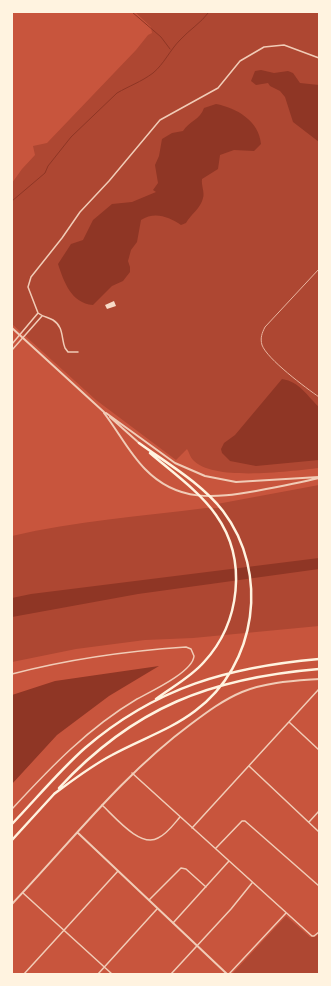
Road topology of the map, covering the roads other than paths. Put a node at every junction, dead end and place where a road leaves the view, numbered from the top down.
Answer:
1 (319, 58) edge
2 (38, 313) junction
3 (42, 316) junction
4 (12, 328) edge
5 (19, 335) junction
6 (23, 338) junction
7 (12, 344) edge
8 (12, 350) edge
9 (78, 352) dead end
10 (104, 412) junction
11 (139, 443) junction
12 (319, 478) edge
13 (319, 659) edge
14 (319, 669) edge
15 (12, 674) edge
16 (319, 679) edge
17 (319, 689) edge
18 (149, 704) junction
19 (289, 722) junction
20 (319, 750) edge
21 (249, 766) junction
22 (132, 773) junction
23 (54, 794) junction
24 (102, 805) junction
25 (12, 809) edge
26 (319, 811) edge
27 (180, 817) junction
28 (309, 822) junction
29 (12, 824) edge
30 (192, 828) junction
31 (319, 832) edge
32 (78, 833) junction
33 (12, 840) edge
34 (216, 848) junction
35 (229, 861) junction
36 (118, 871) junction
37 (253, 882) junction
38 (319, 886) edge
39 (206, 887) junction
40 (23, 893) junction
41 (149, 900) junction
42 (12, 904) edge
43 (158, 908) junction
44 (286, 913) junction
45 (173, 923) junction
46 (64, 930) junction
47 (319, 932) edge
48 (197, 946) junction
49 (104, 967) junction
50 (24, 974) edge
51 (98, 974) edge
52 (112, 974) edge
53 (171, 974) edge
54 (228, 974) edge

1 - 2 street
2 - 3 street
2 - 5 street
3 - 6 street
3 - 9 street
4 - 5 street
5 - 6 street
5 - 7 street
6 - 8 street
6 - 10 street
10 - 11 street
10 - 12 street
10 - 12 street
11 - 18 highway
11 - 23 highway
13 - 18 highway
14 - 23 highway
15 - 25 street
16 - 22 street
17 - 19 street
18 - 29 highway
19 - 20 street
19 - 21 street
21 - 28 street
21 - 30 street
22 - 24 street
22 - 27 street
23 - 33 highway
24 - 27 street
24 - 32 street
26 - 28 street
27 - 30 street
28 - 31 street
30 - 34 street
32 - 36 street
32 - 40 street
34 - 35 street
34 - 38 street
35 - 37 street
35 - 39 street
36 - 41 street
36 - 46 street
37 - 44 street
37 - 48 street
39 - 41 street
39 - 45 street
40 - 42 street
40 - 46 street
41 - 43 street
43 - 45 street
43 - 49 street
44 - 47 street
44 - 54 street
45 - 48 street
46 - 49 street
46 - 50 street
48 - 53 street
48 - 54 street
49 - 51 street
49 - 52 street

